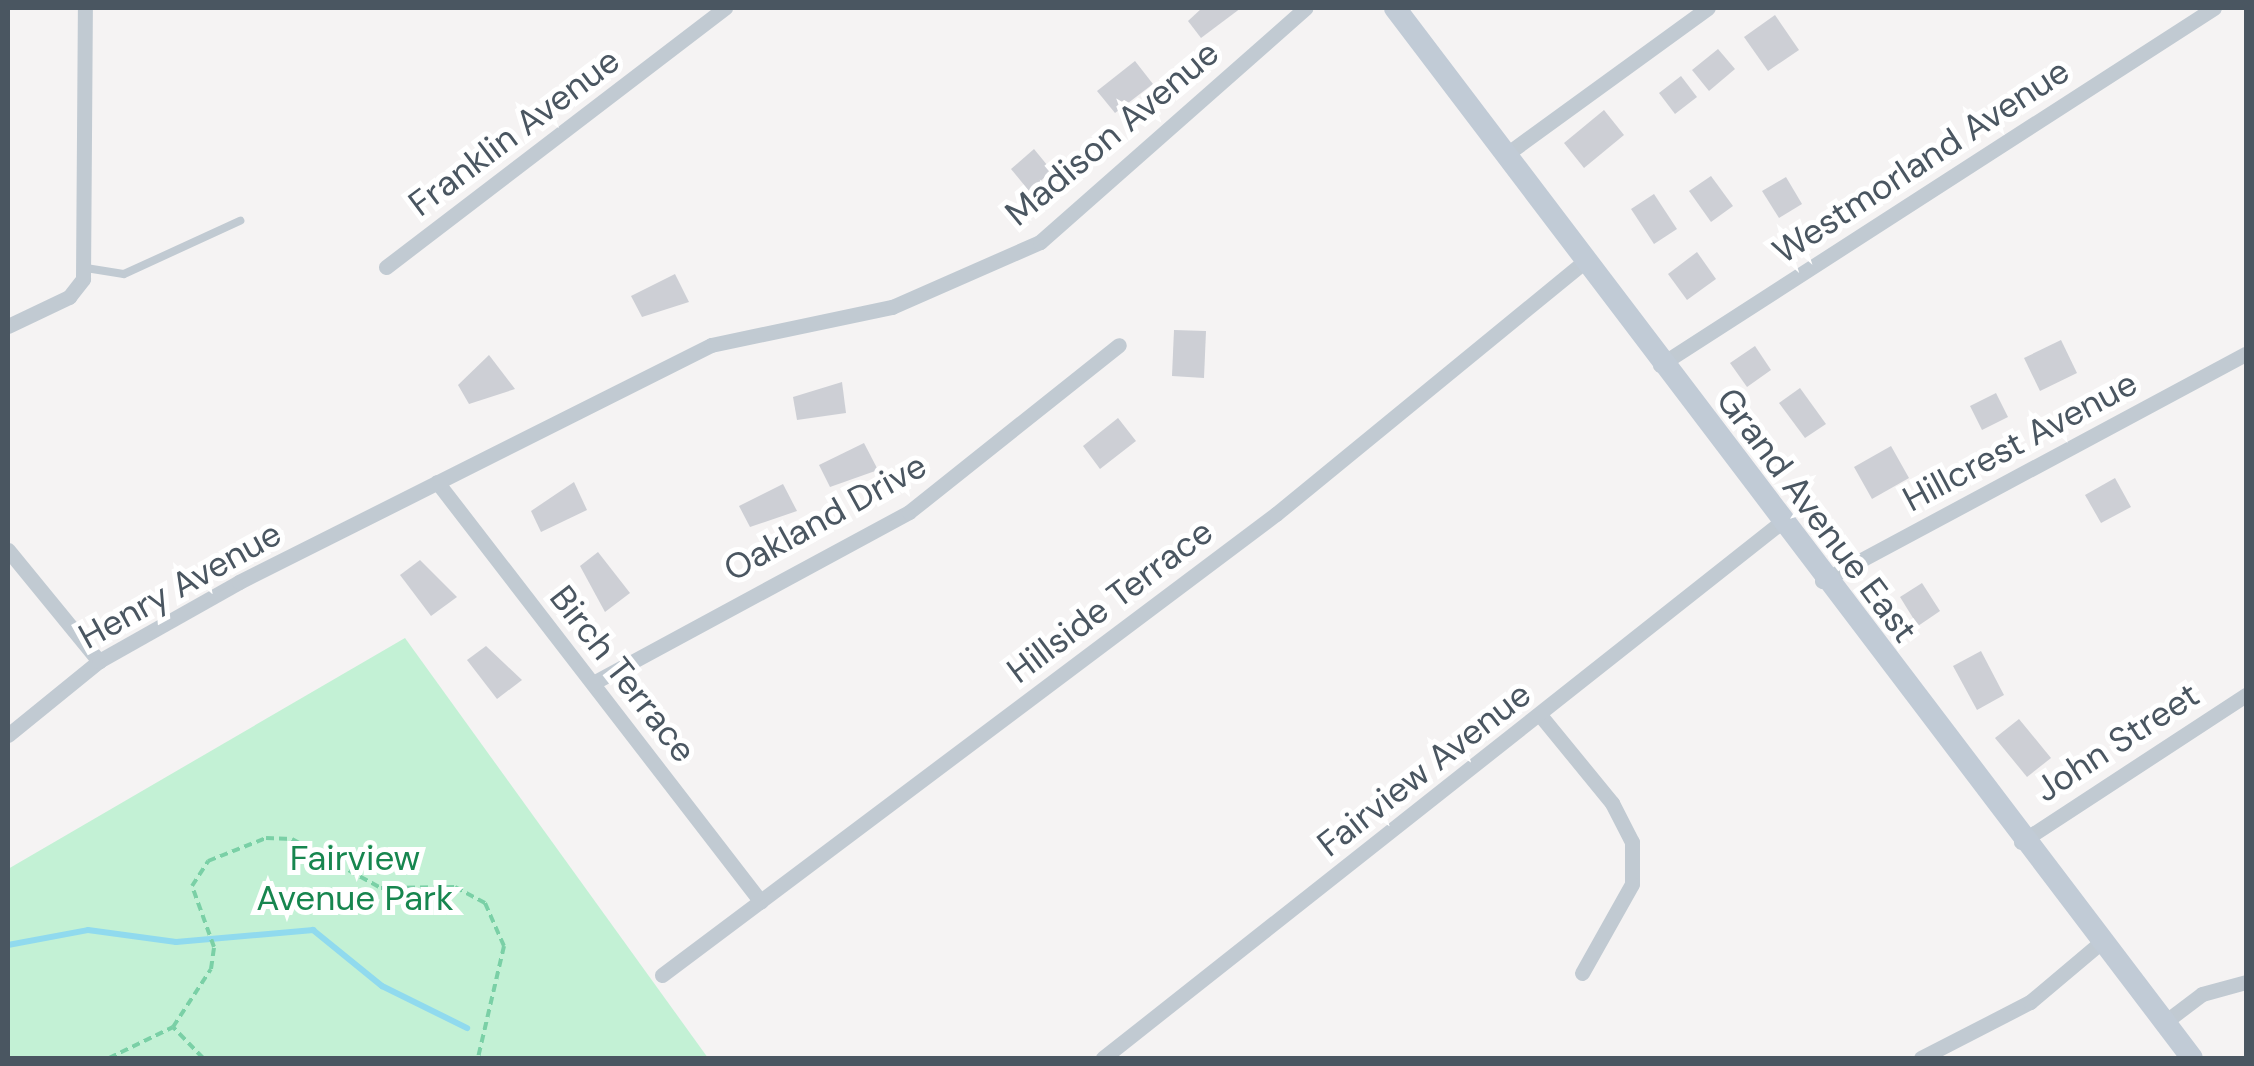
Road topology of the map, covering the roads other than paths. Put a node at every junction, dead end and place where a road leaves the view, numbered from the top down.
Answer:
1 (85, 8) edge
2 (725, 8) edge
3 (1305, 8) edge
4 (1394, 8) edge
5 (1708, 8) edge
6 (2214, 8) edge
7 (1504, 156) junction
8 (240, 221) dead end
9 (1584, 262) junction
10 (386, 267) dead end
11 (86, 268) junction
12 (8, 326) edge
13 (1120, 345) dead end
14 (2246, 354) edge
15 (1660, 365) junction
16 (437, 482) junction
17 (394, 506) joint
18 (1780, 524) junction
19 (8, 550) edge
20 (1822, 581) junction
21 (99, 661) junction
22 (593, 683) junction
23 (2246, 694) edge
24 (1540, 715) junction
25 (8, 735) edge
26 (2021, 842) junction
27 (761, 902) junction
28 (2100, 943) junction
29 (1582, 973) dead end
30 (662, 976) dead end
31 (2246, 982) edge
32 (2165, 1022) junction
33 (1103, 1058) edge
34 (1921, 1058) edge
35 (2192, 1058) edge

1 - 11 street
2 - 10 street, Franklin Avenue
3 - 16 street, Madison Avenue
4 - 7 main road, Grand Avenue East
5 - 7 street
6 - 15 street, Westmorland Avenue
7 - 9 main road, Grand Avenue East
8 - 11 lane
9 - 15 main road, Grand Avenue East
9 - 27 street, Hillside Terrace
11 - 12 street
13 - 22 street, Oakland Drive
14 - 20 street, Hillcrest Avenue
15 - 18 main road, Grand Avenue East
16 - 17 street, Madison Avenue
16 - 22 street, Birch Terrace
17 - 21 street, Henry Avenue
18 - 20 main road, Grand Avenue East
18 - 24 street, Fairview Avenue
19 - 21 street
20 - 26 main road, Grand Avenue East
21 - 25 street, Henry Avenue
22 - 27 street, Birch Terrace
23 - 26 street, John Street
24 - 29 street
24 - 33 street, Fairview Avenue
26 - 28 main road, Grand Avenue East
27 - 30 street, Hillside Terrace
28 - 32 main road, Grand Avenue East
28 - 34 street
31 - 32 street
32 - 35 main road, Grand Avenue East

